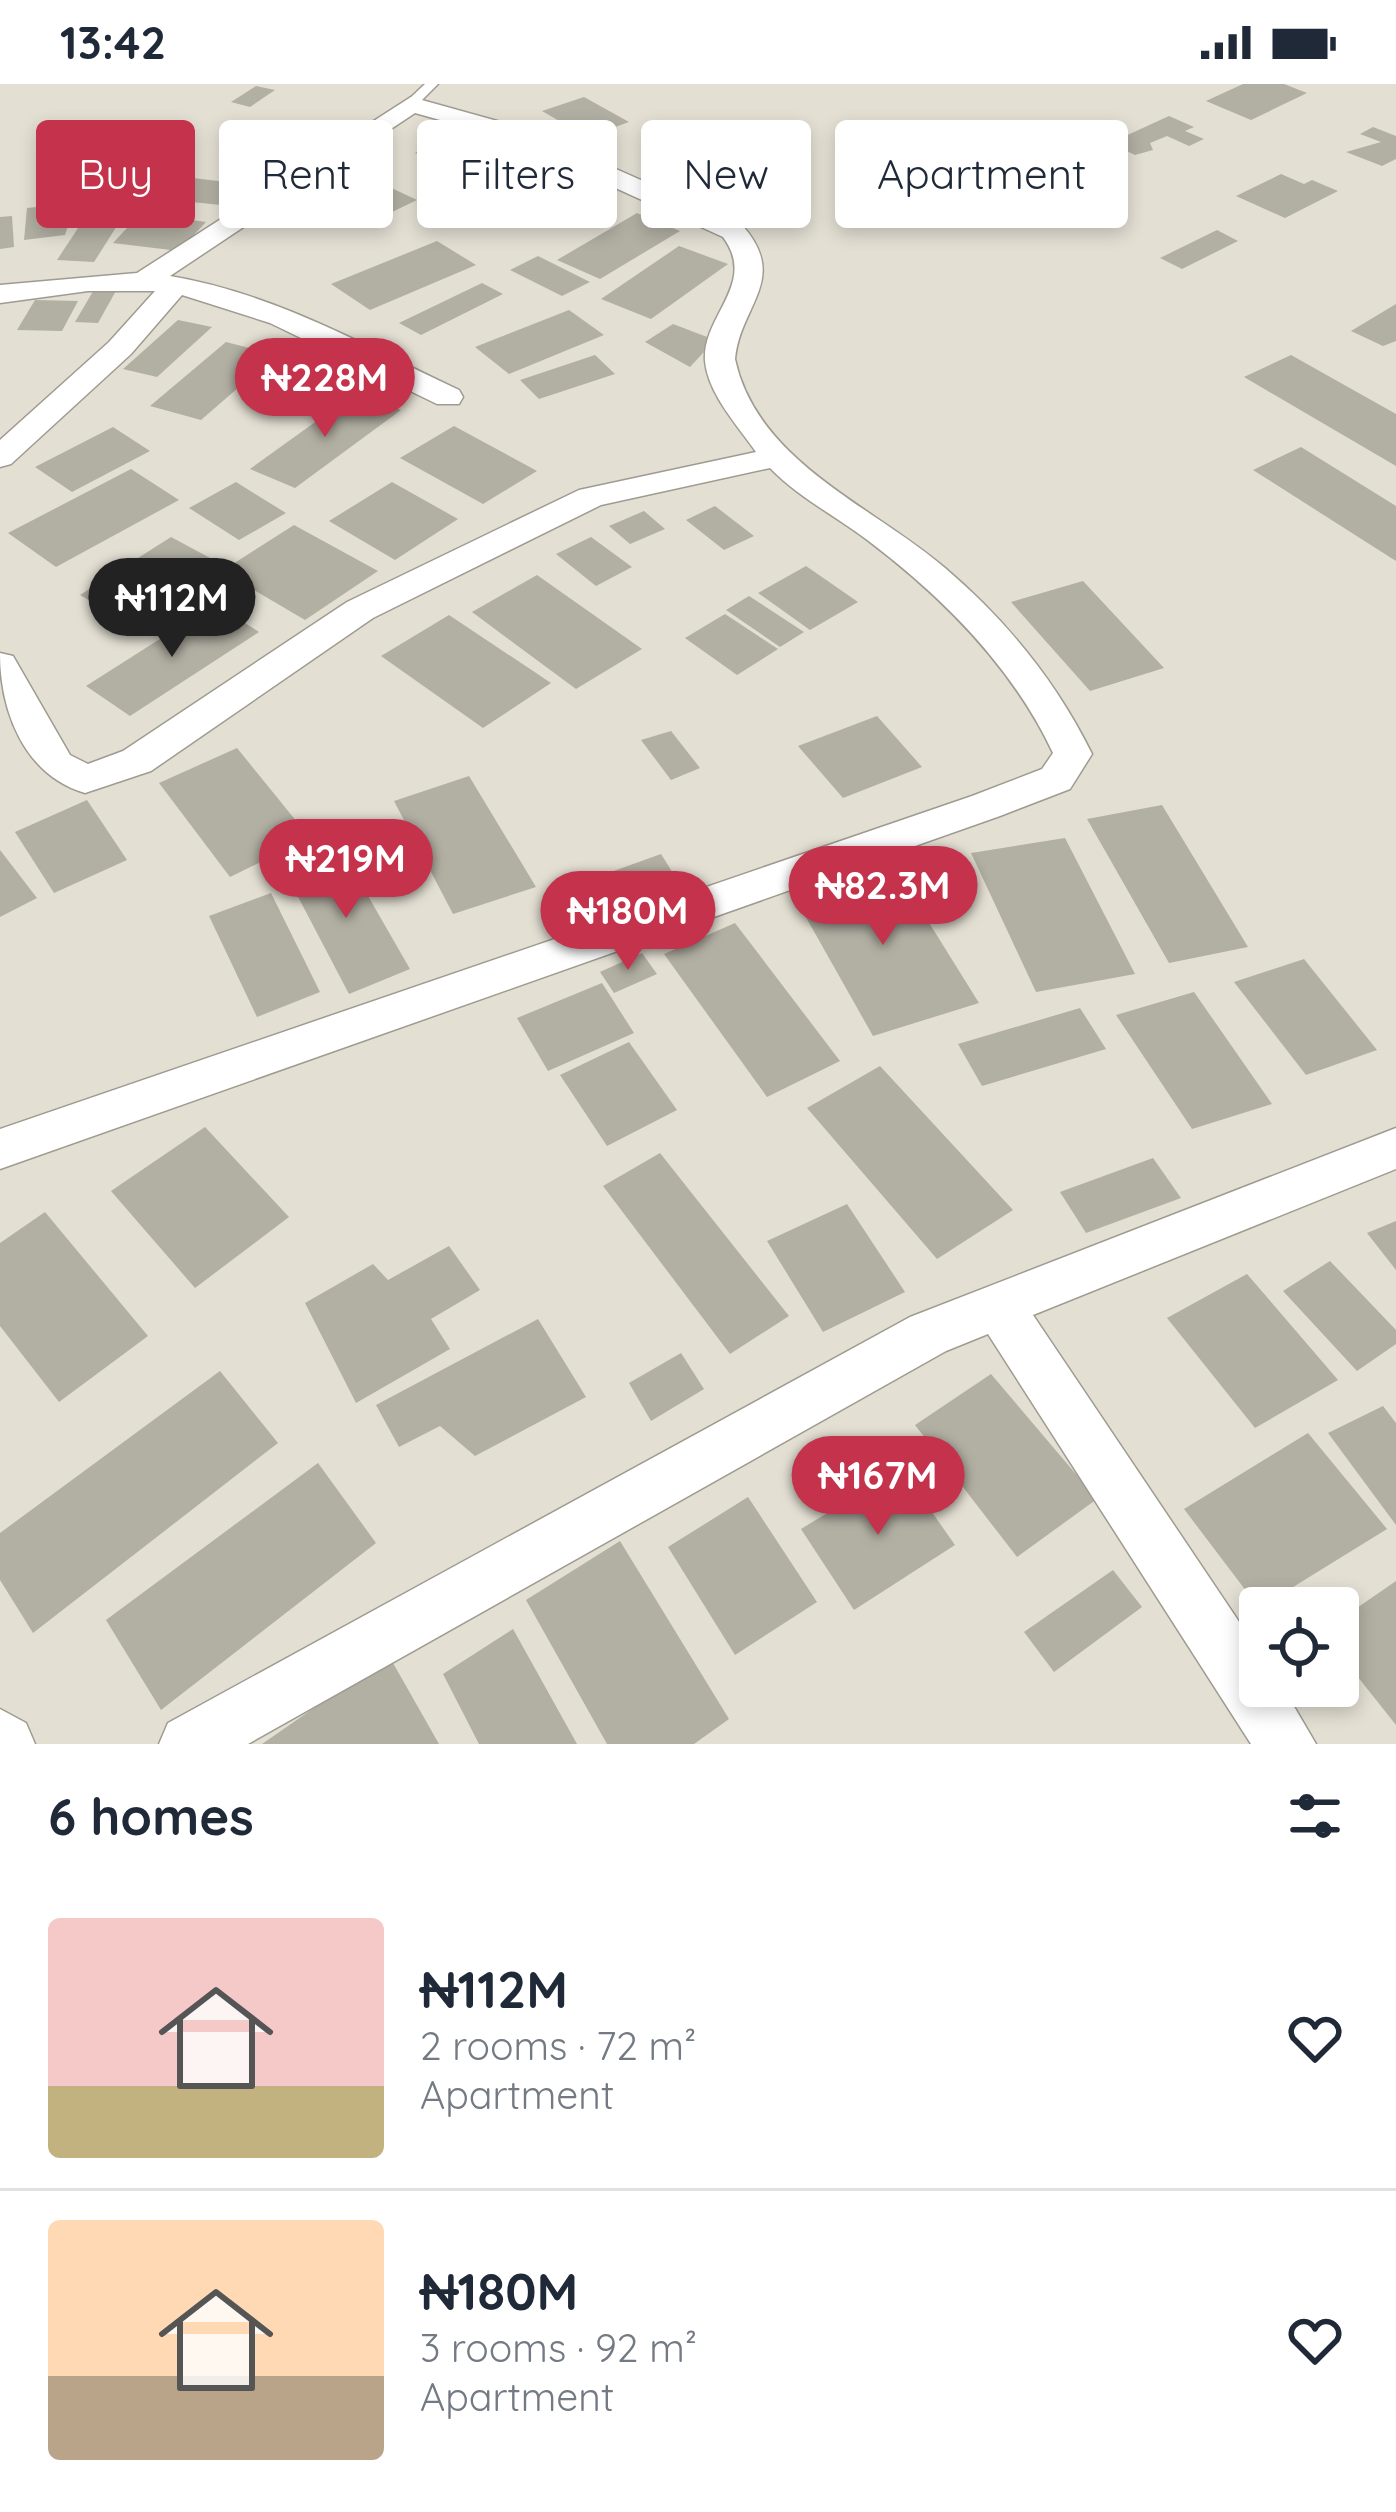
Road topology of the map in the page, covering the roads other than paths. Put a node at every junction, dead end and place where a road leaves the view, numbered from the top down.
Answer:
1 (422, 94) edge
2 (140, 283) junction
3 (176, 285) junction
4 (0, 294) edge
5 (448, 397) dead end
6 (0, 457) edge
7 (776, 458) junction
8 (0, 665) edge
9 (1396, 1148) edge
10 (0, 1149) edge
11 (999, 1306) junction
12 (190, 1744) edge
13 (1286, 1744) edge

1 - 2 street
1 - 7 street
2 - 3 street
2 - 4 street
3 - 5 street
3 - 6 street
7 - 8 street
7 - 10 street
9 - 11 street
11 - 12 street
11 - 13 street

